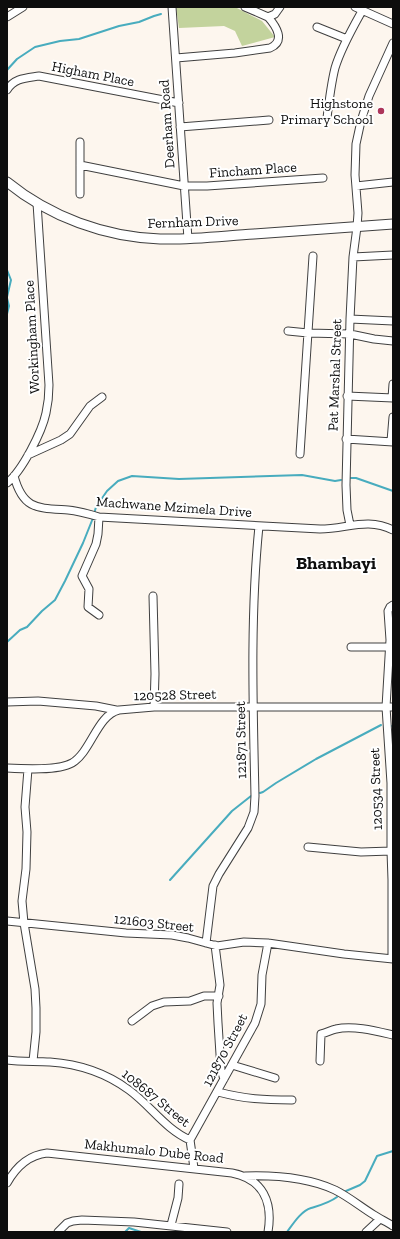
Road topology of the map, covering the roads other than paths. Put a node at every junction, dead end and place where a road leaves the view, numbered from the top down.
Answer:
1 (23, 7) edge
2 (172, 7) edge
3 (245, 7) edge
4 (280, 7) edge
5 (354, 7) edge
6 (362, 10) junction
7 (7, 17) edge
8 (268, 17) junction
9 (393, 24) edge
10 (317, 27) dead end
11 (347, 39) junction
12 (393, 43) edge
13 (176, 58) junction
14 (7, 90) edge
15 (179, 103) junction
16 (327, 118) dead end
17 (269, 120) dead end
18 (180, 127) junction
19 (80, 142) dead end
20 (80, 165) junction
21 (323, 178) dead end
22 (7, 182) edge
23 (393, 182) edge
24 (184, 186) junction
25 (356, 186) junction
26 (80, 194) dead end
27 (37, 203) junction
28 (393, 224) edge
29 (358, 227) junction
30 (188, 239) junction
31 (393, 255) edge
32 (313, 256) dead end
33 (354, 257) junction
34 (350, 319) junction
35 (393, 321) edge
36 (288, 331) dead end
37 (308, 333) junction
38 (350, 334) junction
39 (393, 341) edge
40 (393, 384) edge
41 (347, 396) junction
42 (102, 397) dead end
43 (392, 398) edge
44 (392, 417) edge
45 (346, 439) junction
46 (392, 442) edge
47 (300, 454) dead end
48 (28, 456) junction
49 (14, 476) junction
50 (7, 483) edge
51 (95, 516) junction
52 (350, 525) junction
53 (259, 526) junction
54 (393, 530) edge
55 (153, 596) dead end
56 (393, 605) edge
57 (99, 615) dead end
58 (351, 647) dead end
59 (390, 647) junction
60 (390, 685) edge
61 (7, 702) edge
62 (154, 707) junction
63 (253, 707) junction
64 (390, 707) edge
65 (116, 710) junction
66 (7, 768) edge
67 (28, 769) junction
68 (392, 783) edge
69 (308, 847) dead end
70 (392, 848) edge
71 (393, 904) edge
72 (7, 921) edge
73 (24, 922) junction
74 (206, 943) junction
75 (268, 943) junction
76 (215, 945) junction
77 (392, 959) edge
78 (219, 996) junction
79 (132, 1021) dead end
80 (393, 1035) edge
81 (7, 1060) edge
82 (32, 1061) junction
83 (320, 1061) dead end
84 (232, 1065) junction
85 (274, 1078) dead end
86 (224, 1079) junction
87 (218, 1092) junction
88 (292, 1100) dead end
89 (190, 1140) junction
90 (194, 1168) junction
91 (10, 1172) edge
92 (244, 1176) junction
93 (7, 1183) edge
94 (179, 1184) dead end
95 (380, 1219) junction
96 (171, 1225) junction
97 (393, 1226) edge
98 (58, 1232) edge
99 (227, 1232) edge
100 (268, 1232) edge
101 (366, 1232) edge

1 - 7 street
2 - 13 street, Deerham Road
3 - 8 street
4 - 8 street
5 - 6 street
6 - 9 street
6 - 11 street
8 - 13 street
10 - 11 street
11 - 16 street
12 - 25 street, Pat Marshal Street
13 - 15 street, Deerham Road
14 - 15 street, Higham Place
15 - 18 street, Deerham Road
17 - 18 street
18 - 24 street, Deerham Road
19 - 20 street
20 - 24 street, Fincham Place
20 - 26 street
21 - 24 street, Fincham Place
22 - 27 street, Fernham Drive
23 - 25 street
24 - 30 street, Deerham Road
25 - 29 street, Pat Marshal Street
27 - 30 street, Fernham Drive
27 - 48 street, Workingham Place
28 - 29 street, Fernham Drive
29 - 30 street, Fernham Drive
29 - 33 street, Pat Marshal Street
31 - 33 street
32 - 37 street
33 - 34 street, Pat Marshal Street
34 - 35 street
34 - 38 street, Pat Marshal Street
36 - 37 street
37 - 38 street
37 - 47 street
38 - 39 street
38 - 41 street, Pat Marshal Street
40 - 43 street
41 - 43 street
41 - 45 street, Pat Marshal Street
42 - 48 street
44 - 46 street
45 - 46 street
45 - 52 street, Pat Marshal Street
48 - 49 street, Workingham Place
49 - 50 street, Workingham Place
49 - 51 street, Machwane Mzimela Drive
51 - 53 street, Machwane Mzimela Drive
51 - 57 street
52 - 53 street, Machwane Mzimela Drive
52 - 54 street, Machwane Mzimela Drive
53 - 63 street, 121871 Street
55 - 62 street
56 - 59 street, 120534 Street
58 - 59 street
59 - 60 street, 120534 Street
60 - 64 street, 120534 Street
61 - 65 street
62 - 63 street, 120528 Street
62 - 65 street, 120528 Street
63 - 64 street, 120528 Street
63 - 74 street, 121871 Street
64 - 68 street, 120534 Street
65 - 67 street, 120528 Street
66 - 67 street, 120528 Street
67 - 73 street
68 - 70 street, 120534 Street
69 - 70 street
70 - 71 street, 120534 Street
71 - 77 street, 120534 Street
72 - 73 street, 121603 Street
73 - 74 street, 121603 Street
73 - 82 street
74 - 76 street, 121603 Street
75 - 76 street, 121603 Street
75 - 77 street, 121603 Street
75 - 84 street, 121870 Street
76 - 78 street
78 - 79 street
78 - 86 street
80 - 83 street
81 - 82 street, 108687 Street
82 - 89 street, 108687 Street
84 - 85 street
84 - 86 street, 121870 Street
86 - 87 street, 121870 Street
87 - 88 street
87 - 89 street, 121870 Street
89 - 90 street, 108687 Street
90 - 91 street, Makhumalo Dube Road
90 - 92 street, Makhumalo Dube Road
91 - 93 street, Makhumalo Dube Road
92 - 95 street
92 - 100 street, Makhumalo Dube Road
94 - 96 street
95 - 97 street
95 - 101 street
96 - 98 street
96 - 99 street

